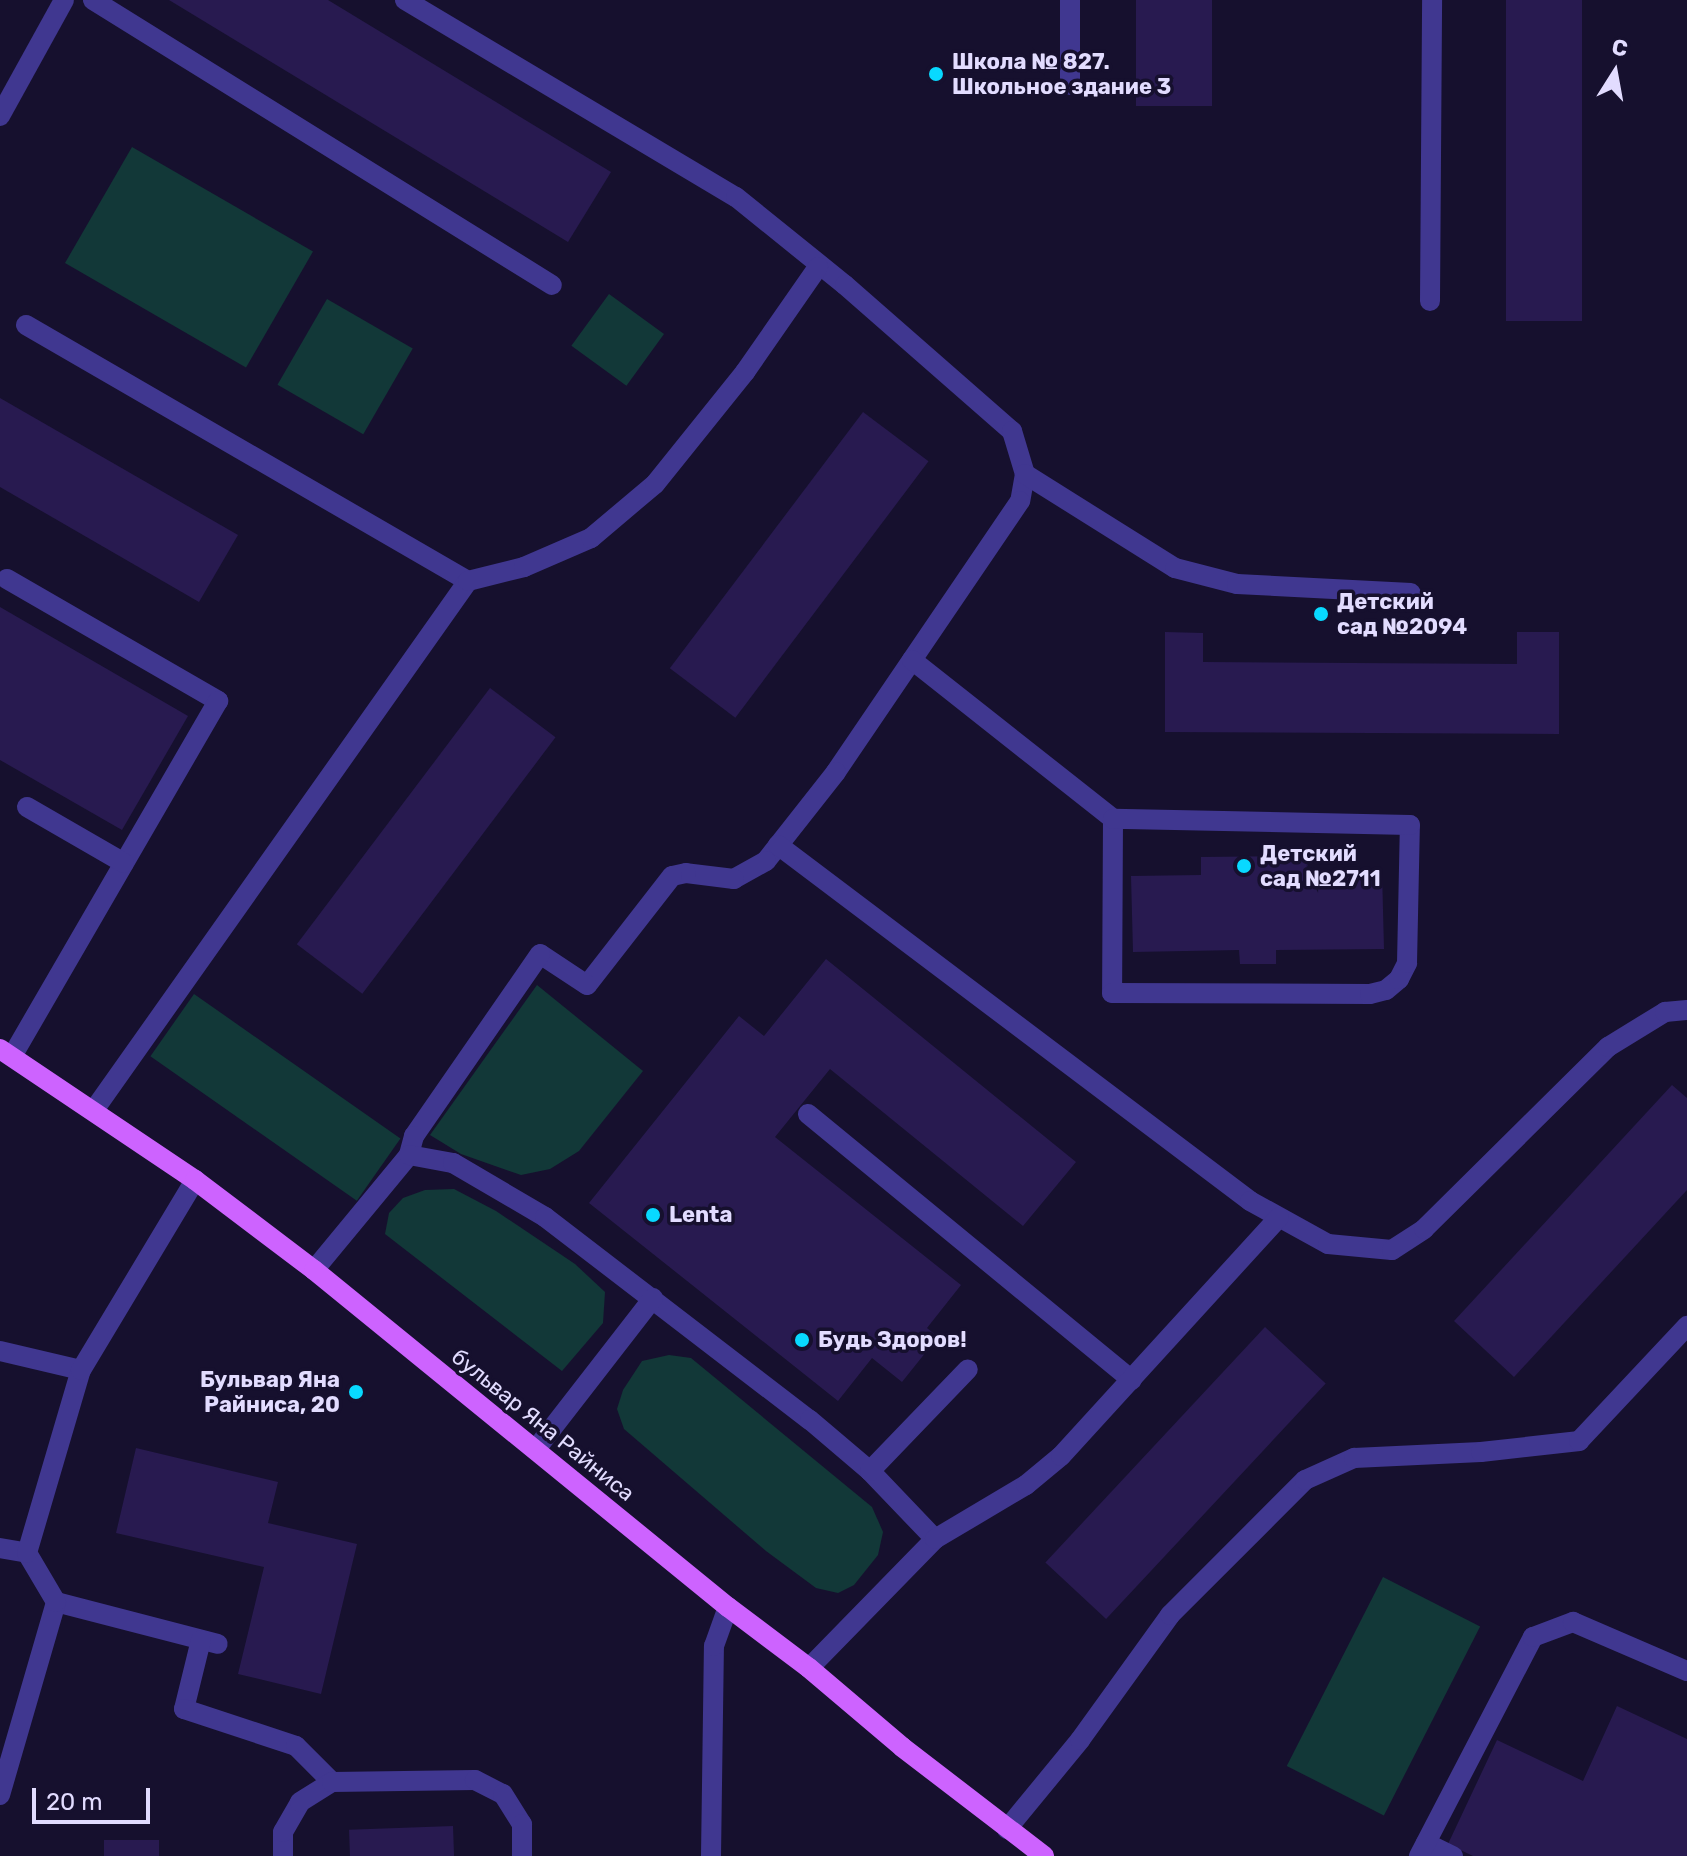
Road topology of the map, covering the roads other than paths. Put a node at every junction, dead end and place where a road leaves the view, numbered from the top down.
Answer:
1 (64, 0) edge
2 (93, 0) edge
3 (405, 0) edge
4 (1070, 0) edge
5 (1432, 0) edge
6 (1070, 85) dead end
7 (0, 116) edge
8 (818, 267) junction
9 (552, 285) dead end
10 (1430, 301) dead end
11 (26, 325) dead end
12 (1025, 474) junction
13 (7, 579) dead end
14 (468, 581) junction
15 (1411, 593) dead end
16 (912, 660) junction
17 (27, 807) dead end
18 (1113, 819) junction
19 (778, 845) junction
20 (124, 863) junction
21 (1687, 1010) edge
22 (6, 1052) edge
23 (94, 1110) junction
24 (808, 1114) dead end
25 (409, 1155) junction
26 (195, 1180) junction
27 (1279, 1217) junction
28 (314, 1270) junction
29 (653, 1298) junction
30 (1687, 1326) edge
31 (0, 1351) edge
32 (968, 1369) dead end
33 (81, 1370) junction
34 (1132, 1380) junction
35 (536, 1449) junction
36 (870, 1471) junction
37 (935, 1539) junction
38 (0, 1548) edge
39 (27, 1553) junction
40 (56, 1602) junction
41 (728, 1607) junction
42 (809, 1668) junction
43 (1687, 1671) edge
44 (332, 1782) junction
45 (0, 1795) edge
46 (1007, 1829) junction
47 (1423, 1849) edge
48 (283, 1856) edge
49 (522, 1856) edge
50 (711, 1856) edge
51 (1044, 1856) edge
52 (1453, 1856) edge

1 - 7 street
2 - 9 street
3 - 8 street
4 - 6 street
5 - 10 street
8 - 12 street
8 - 14 street
11 - 14 street
12 - 15 street
12 - 16 street
13 - 20 street
14 - 23 street
16 - 18 street
16 - 19 street
17 - 20 street
18 - 18 street
19 - 25 street
19 - 27 street
20 - 22 street
21 - 27 street
22 - 23 main road, бульвар Яна Райниса
23 - 26 main road, бульвар Яна Райниса
24 - 34 street
25 - 28 street
25 - 29 street
26 - 28 main road, бульвар Яна Райниса
26 - 33 street
27 - 34 street
28 - 35 main road, бульвар Яна Райниса
29 - 35 street
29 - 36 street
30 - 46 street
31 - 33 street
32 - 36 street
33 - 39 street
34 - 37 street
35 - 41 main road, бульвар Яна Райниса
36 - 37 street
37 - 42 street
38 - 39 street
39 - 40 street
40 - 44 street
40 - 45 street
41 - 42 main road, бульвар Яна Райниса
41 - 50 street
42 - 46 main road, бульвар Яна Райниса
43 - 47 street
44 - 48 street
44 - 49 street
46 - 51 main road, бульвар Яна Райниса
47 - 52 street

